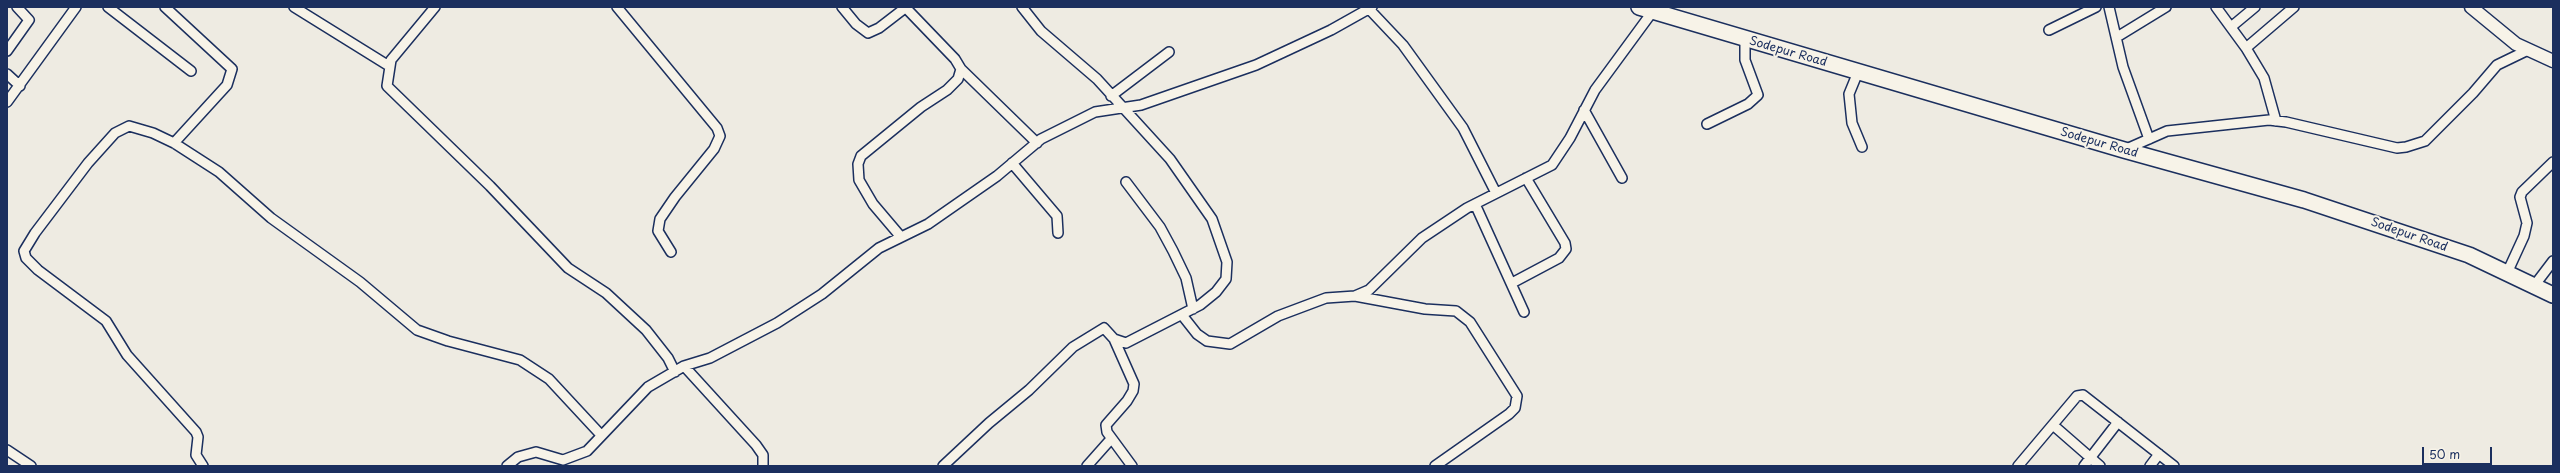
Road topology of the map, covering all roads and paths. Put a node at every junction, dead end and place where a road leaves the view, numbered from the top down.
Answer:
1 (17, 7) edge
2 (76, 7) edge
3 (108, 7) edge
4 (165, 7) edge
5 (294, 7) edge
6 (435, 7) edge
7 (617, 7) edge
8 (842, 7) edge
9 (1022, 7) edge
10 (1639, 7) edge
11 (2096, 7) edge
12 (2109, 7) edge
13 (2166, 7) edge
14 (2255, 7) edge
15 (2294, 7) edge
16 (2471, 7) edge
17 (905, 8) edge
18 (1370, 8) edge
19 (2218, 8) edge
20 (1653, 11) junction
21 (2231, 27) junction
22 (2049, 30) dead end
23 (2117, 37) junction
24 (1745, 39) junction
25 (2246, 48) junction
26 (2528, 50) junction
27 (7, 51) edge
28 (1168, 52) dead end
29 (2553, 61) edge
30 (389, 66) junction
31 (961, 69) junction
32 (191, 71) dead end
33 (1858, 72) junction
34 (7, 74) edge
35 (20, 86) junction
36 (1111, 96) junction
37 (7, 102) edge
38 (1121, 107) junction
39 (1584, 110) junction
40 (2276, 121) junction
41 (1707, 124) dead end
42 (2149, 139) junction
43 (174, 143) junction
44 (1037, 143) junction
45 (1862, 147) dead end
46 (2124, 150) junction
47 (2553, 162) edge
48 (1012, 163) junction
49 (1526, 178) junction
50 (1622, 178) dead end
51 (1126, 182) dead end
52 (1496, 193) junction
53 (1475, 204) junction
54 (1058, 233) dead end
55 (902, 237) junction
56 (671, 252) dead end
57 (2553, 261) edge
58 (2507, 273) junction
59 (1512, 283) junction
60 (2534, 286) junction
61 (2553, 295) edge
62 (1355, 296) junction
63 (1193, 309) junction
64 (1524, 312) dead end
65 (1182, 315) junction
66 (1114, 340) junction
67 (684, 366) junction
68 (675, 372) junction
69 (2118, 422) junction
70 (2053, 425) junction
71 (601, 436) junction
72 (1111, 439) junction
73 (7, 450) edge
74 (2159, 454) junction
75 (2090, 457) junction
76 (561, 463) edge
77 (31, 466) edge
78 (203, 466) edge
79 (507, 466) edge
80 (763, 466) edge
81 (943, 466) edge
82 (1087, 466) edge
83 (1132, 466) edge
84 (1435, 466) edge
85 (2018, 466) edge
86 (2084, 466) edge
87 (2100, 466) edge
88 (2150, 466) edge
89 (2174, 466) edge

1 - 27 street
2 - 35 street
3 - 32 street
4 - 43 street
5 - 30 street
6 - 30 street
7 - 56 street
8 - 17 street
9 - 36 street
10 - 20 main road, Sodepur Road
11 - 22 street
12 - 23 street
13 - 23 street
14 - 21 street
15 - 25 street
16 - 26 street
17 - 31 street
18 - 38 street
18 - 52 street
19 - 21 street
20 - 24 main road, Sodepur Road
20 - 39 street
21 - 25 street
23 - 42 street
24 - 33 main road, Sodepur Road
24 - 41 street
25 - 40 street
26 - 29 street
26 - 40 street
28 - 36 street
30 - 68 street
31 - 44 street
31 - 55 street
33 - 45 street
33 - 46 main road, Sodepur Road
34 - 35 street
35 - 37 street
36 - 38 street
38 - 44 street
38 - 63 street
39 - 49 street
39 - 50 street
40 - 42 street
42 - 46 street
43 - 71 street
43 - 78 street
44 - 48 street
46 - 58 main road, Sodepur Road
47 - 58 street
48 - 54 street
48 - 55 street
49 - 52 street
49 - 59 street
51 - 63 street
52 - 53 street
53 - 59 street
53 - 62 street
55 - 67 street
57 - 60 street
58 - 60 main road, Sodepur Road
59 - 64 street
60 - 61 main road, Sodepur Road
62 - 65 street
62 - 84 street
63 - 65 street
65 - 66 street
66 - 72 street
66 - 81 street
67 - 68 street
67 - 80 street
68 - 71 street
69 - 70 street
69 - 74 street
69 - 75 street
70 - 75 street
70 - 85 street
71 - 76 street
72 - 82 street
72 - 83 street
73 - 77 street
74 - 88 street
74 - 89 street
75 - 86 street
75 - 87 street
76 - 79 street

